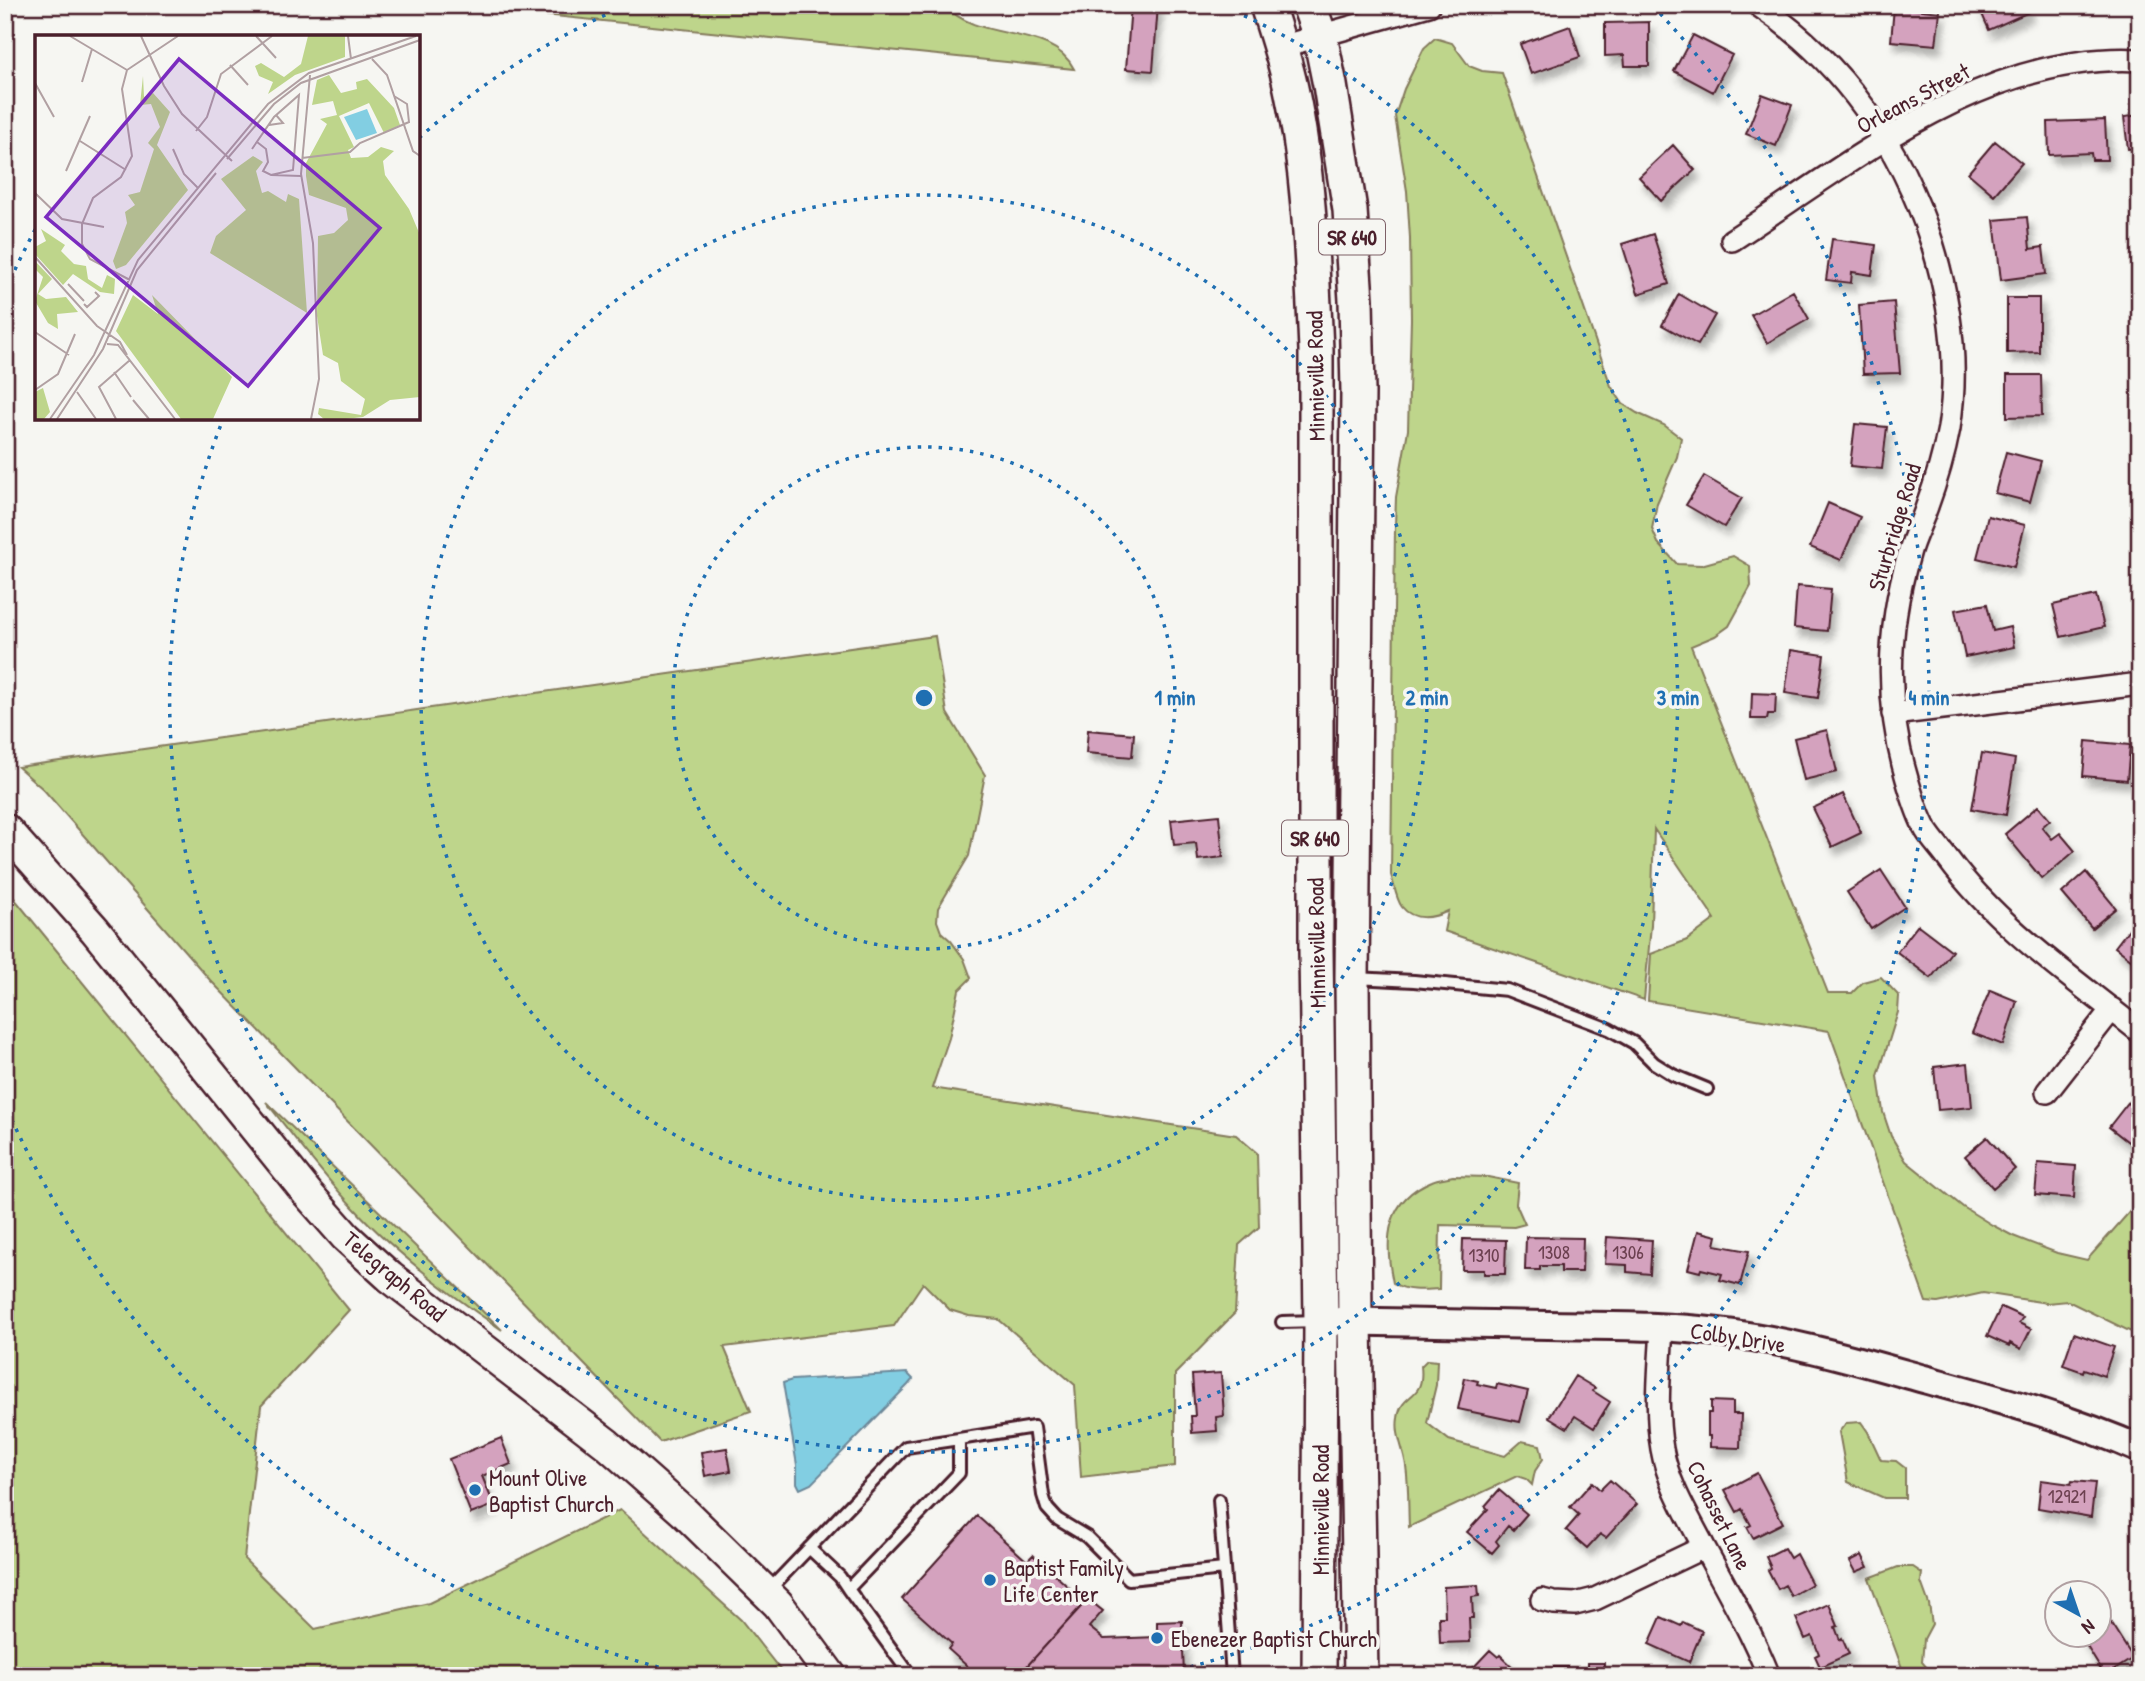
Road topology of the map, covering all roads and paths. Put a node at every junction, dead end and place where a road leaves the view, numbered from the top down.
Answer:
1 (1267, 5) edge
2 (1429, 5) edge
3 (1758, 5) edge
4 (1315, 21) edge
5 (1280, 47) junction
6 (2140, 60) edge
7 (1887, 139) junction
8 (1732, 240) dead end
9 (2140, 684) edge
10 (1893, 714) junction
11 (5, 830) edge
12 (1352, 978) junction
13 (2112, 1009) junction
14 (2140, 1032) edge
15 (1707, 1089) dead end
16 (2047, 1092) dead end
17 (1321, 1321) junction
18 (1282, 1322) dead end
19 (1355, 1322) junction
20 (1662, 1326) junction
21 (959, 1439) junction
22 (2140, 1449) edge
23 (1219, 1500) dead end
24 (1704, 1547) junction
25 (809, 1548) junction
26 (1224, 1569) junction
27 (848, 1588) junction
28 (766, 1593) junction
29 (1542, 1600) dead end
30 (831, 1676) edge
31 (911, 1676) edge
32 (1232, 1676) edge
33 (1319, 1676) edge
34 (1361, 1676) edge
35 (1769, 1676) edge

1 - 5 main road, Minnieville Road / SR 640
2 - 4 street
3 - 7 street, Sturbridge Road
4 - 5 street
4 - 12 main road, Minnieville Road / SR 640
5 - 17 main road, Minnieville Road / SR 640
6 - 7 street, Orleans Street
7 - 8 street, Orleans Street
7 - 10 street, Sturbridge Road
9 - 10 street
10 - 13 street, Sturbridge Road
11 - 28 main road, Telegraph Road
12 - 15 lane
12 - 19 main road, Minnieville Road / SR 640
13 - 14 street, Sturbridge Road
13 - 16 street
17 - 18 lane
17 - 19 street, Colby Drive
17 - 33 main road, Minnieville Road / SR 640
19 - 20 street, Colby Drive
19 - 34 main road, Minnieville Road / SR 640
20 - 22 street, Colby Drive
20 - 24 street, Cohasset Lane
21 - 25 lane
21 - 26 lane
21 - 27 lane
23 - 26 lane
24 - 29 street
24 - 35 street, Cohasset Lane
25 - 27 lane
25 - 28 lane
26 - 32 lane
27 - 31 lane
28 - 30 main road, Telegraph Road

